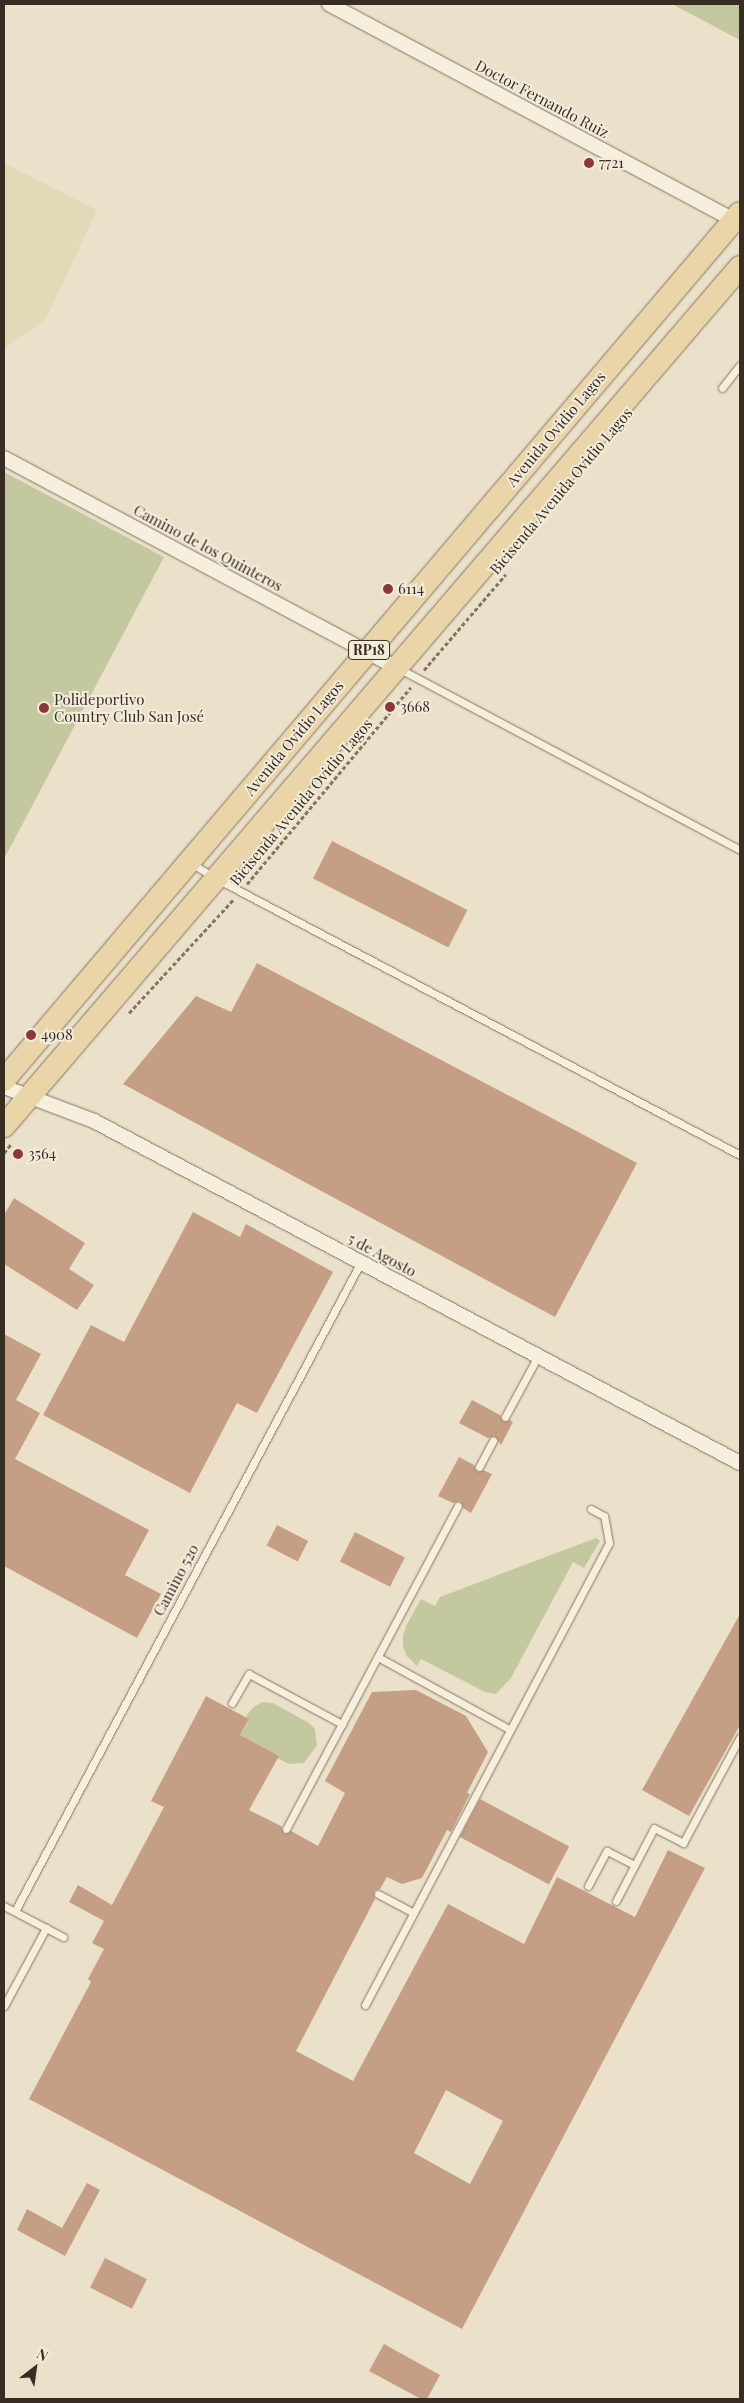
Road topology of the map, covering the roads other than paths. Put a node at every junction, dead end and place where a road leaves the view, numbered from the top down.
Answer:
1 (329, 4) edge
2 (738, 218) edge
3 (740, 267) edge
4 (740, 365) edge
5 (722, 388) dead end
6 (4, 458) edge
7 (368, 651) junction
8 (397, 668) junction
9 (740, 850) edge
10 (189, 861) junction
11 (216, 879) junction
12 (4, 1080) edge
13 (4, 1088) edge
14 (30, 1095) junction
15 (10, 1132) edge
16 (740, 1155) edge
17 (361, 1262) junction
18 (538, 1356) junction
19 (505, 1418) dead end
20 (492, 1441) dead end
21 (740, 1463) edge
22 (478, 1467) dead end
23 (458, 1506) dead end
24 (591, 1509) dead end
25 (378, 1657) junction
26 (232, 1703) dead end
27 (342, 1724) junction
28 (509, 1729) junction
29 (740, 1737) edge
30 (286, 1829) dead end
31 (635, 1865) junction
32 (588, 1886) dead end
33 (378, 1894) dead end
34 (616, 1901) dead end
35 (4, 1906) edge
36 (15, 1912) junction
37 (413, 1912) junction
38 (46, 1928) junction
39 (63, 1937) dead end
40 (365, 2005) dead end
41 (4, 2006) edge

1 - 2 street, Doctor Fernando Ruiz
2 - 7 main road, Avenida Ovidio Lagos / RP18
3 - 8 main road, RP18
4 - 5 lane
6 - 7 street, Camino de los Quinteros
7 - 8 street, Camino de los Quinteros
7 - 10 main road, Avenida Ovidio Lagos / RP18
8 - 9 lane
8 - 11 main road, RP18
10 - 11 lane
10 - 12 main road, Avenida Ovidio Lagos / RP18
11 - 14 main road, RP18
11 - 16 lane
13 - 14 street, 5 de Agosto
14 - 15 main road, RP18
14 - 17 street, 5 de Agosto
17 - 18 street, 5 de Agosto
17 - 36 lane, Camino 520
18 - 19 lane
18 - 21 street, 5 de Agosto
20 - 22 lane
23 - 25 lane
24 - 28 lane
25 - 27 lane
25 - 28 lane
26 - 27 lane
27 - 30 lane
28 - 37 lane
29 - 31 lane
31 - 32 lane
31 - 34 lane
33 - 37 lane
35 - 36 lane
36 - 38 lane
37 - 40 lane
38 - 39 lane
38 - 41 lane

